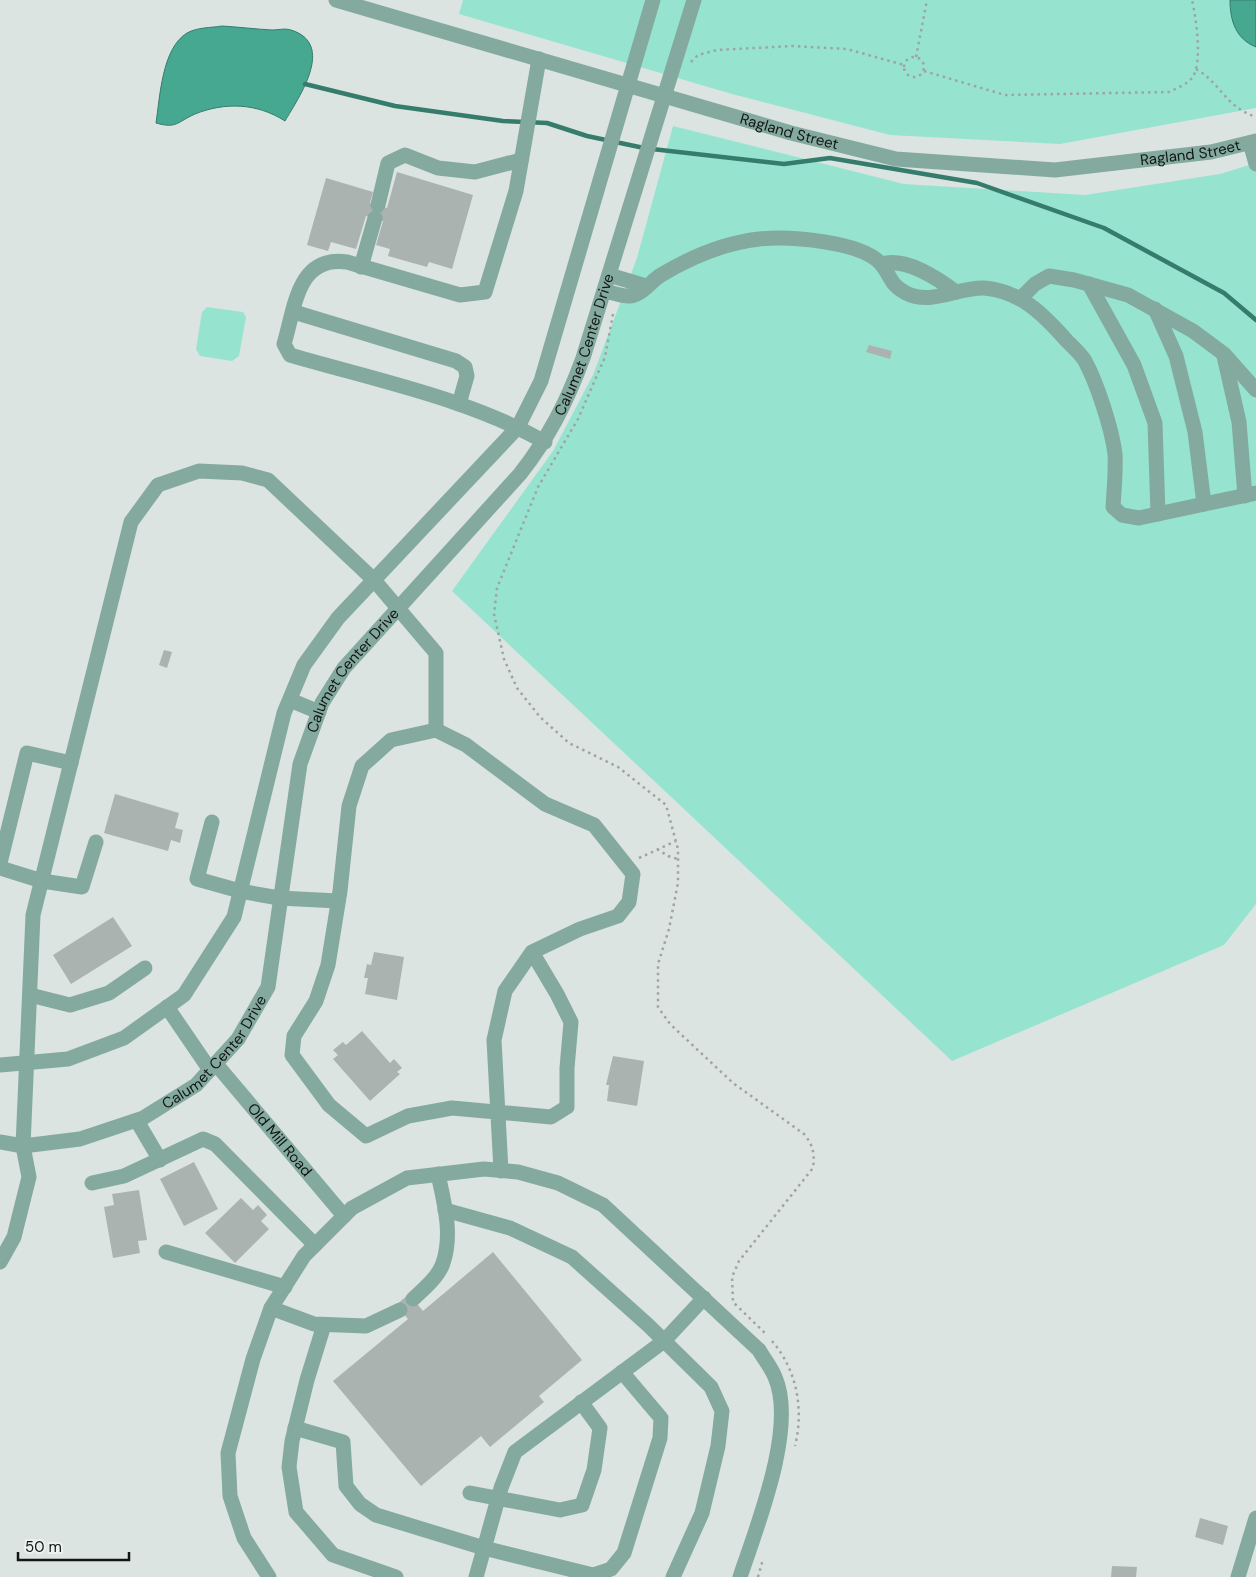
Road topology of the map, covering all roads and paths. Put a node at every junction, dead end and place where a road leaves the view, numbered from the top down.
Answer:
1 (336, 0) edge
2 (653, 0) edge
3 (694, 0) edge
4 (927, 0) edge
5 (1192, 0) edge
6 (916, 57) junction
7 (539, 59) junction
8 (688, 65) dead end
9 (904, 65) junction
10 (1196, 69) junction
11 (924, 71) junction
12 (626, 85) junction
13 (664, 96) junction
14 (1256, 117) edge
15 (1253, 142) edge
16 (522, 160) junction
17 (1256, 164) edge
18 (882, 264) junction
19 (360, 266) junction
20 (609, 275) junction
21 (1089, 284) junction
22 (646, 286) junction
23 (604, 290) junction
24 (956, 292) junction
25 (1022, 298) junction
26 (1156, 309) junction
27 (294, 312) junction
28 (613, 312) dead end
29 (1224, 354) junction
30 (1256, 390) edge
31 (459, 404) junction
32 (518, 427) junction
33 (545, 442) junction
34 (1250, 494) edge
35 (1204, 504) junction
36 (1158, 514) junction
37 (374, 580) junction
38 (398, 606) junction
39 (290, 700) junction
40 (319, 712) junction
41 (436, 730) junction
42 (71, 763) junction
43 (212, 822) dead end
44 (676, 841) junction
45 (96, 842) dead end
46 (658, 849) junction
47 (678, 859) junction
48 (0, 863) edge
49 (626, 865) junction
50 (0, 868) edge
51 (42, 881) junction
52 (240, 891) junction
53 (279, 898) junction
54 (338, 900) junction
55 (532, 952) junction
56 (145, 968) dead end
57 (30, 995) junction
58 (167, 1007) junction
59 (26, 1062) junction
60 (0, 1065) edge
61 (213, 1067) junction
62 (498, 1113) junction
63 (137, 1121) junction
64 (0, 1142) edge
65 (23, 1146) junction
66 (160, 1160) junction
67 (500, 1171) junction
68 (438, 1174) junction
69 (92, 1183) dead end
70 (445, 1210) junction
71 (344, 1216) junction
72 (315, 1245) junction
73 (166, 1252) dead end
74 (0, 1261) edge
75 (285, 1287) junction
76 (704, 1298) junction
77 (413, 1299) dead end
78 (271, 1308) junction
79 (400, 1310) dead end
80 (324, 1325) junction
81 (664, 1341) junction
82 (622, 1372) junction
83 (581, 1402) junction
84 (295, 1428) junction
85 (793, 1452) dead end
86 (470, 1494) dead end
87 (498, 1497) junction
88 (1256, 1518) edge
89 (484, 1548) junction
90 (766, 1550) dead end
91 (269, 1577) edge
92 (396, 1577) edge
93 (476, 1577) edge
94 (673, 1577) edge
95 (740, 1577) edge
96 (758, 1577) edge
97 (1238, 1577) edge

1 - 7 street, Ragland Street
2 - 12 street, Calumet Center Drive
3 - 13 street, Calumet Center Drive
4 - 6 path
5 - 10 path
6 - 9 path
6 - 11 path
7 - 12 street, Ragland Street
7 - 16 street
8 - 9 path
9 - 11 path
10 - 11 path
10 - 14 path
12 - 13 street, Ragland Street
12 - 32 street, Calumet Center Drive
13 - 15 street, Ragland Street
13 - 20 street, Calumet Center Drive
15 - 17 street
16 - 19 street
16 - 19 street
18 - 22 street
18 - 24 street
18 - 24 street
19 - 27 street
20 - 22 street
20 - 23 street, Calumet Center Drive
21 - 25 street
21 - 26 street
21 - 36 street
22 - 23 street
23 - 33 street, Calumet Center Drive
24 - 25 street
25 - 36 street
26 - 29 street
26 - 35 street
27 - 31 street
27 - 31 street
28 - 44 path
29 - 30 street
29 - 34 street
31 - 32 street
32 - 33 street
32 - 37 street, Calumet Center Drive
33 - 38 street, Calumet Center Drive
34 - 35 street
35 - 36 street
37 - 38 street
37 - 39 street, Calumet Center Drive
37 - 42 street
38 - 40 street, Calumet Center Drive
38 - 41 street
39 - 40 street
39 - 52 street, Calumet Center Drive
40 - 53 street, Calumet Center Drive
41 - 49 street
41 - 54 street
42 - 48 street
42 - 51 street
43 - 52 street
44 - 46 path
44 - 47 path
45 - 51 street
46 - 47 path
46 - 49 path
47 - 85 path
49 - 55 street
50 - 51 street
51 - 57 street
52 - 53 street
52 - 58 street, Calumet Center Drive
53 - 54 street
53 - 61 street, Calumet Center Drive
54 - 62 street
55 - 62 street
55 - 62 street
56 - 57 street
57 - 59 street
58 - 59 street, Calumet Center Drive
58 - 61 street, Old Mill Road
59 - 60 street, Calumet Center Drive
59 - 65 street
61 - 63 street, Calumet Center Drive
61 - 71 street, Old Mill Road
62 - 67 street
63 - 65 street, Calumet Center Drive
63 - 66 street
64 - 65 street, Calumet Center Drive
65 - 74 street
66 - 69 street
66 - 72 street
67 - 68 street
67 - 76 street
68 - 70 street
68 - 71 street
70 - 77 street
70 - 81 street
71 - 72 street
72 - 75 street
73 - 75 street
75 - 78 street
76 - 81 street
76 - 95 street
78 - 80 street
78 - 91 street
79 - 80 street
80 - 84 street
81 - 82 street
81 - 94 street
82 - 83 street
82 - 89 street
83 - 87 street
83 - 87 street
84 - 89 street
84 - 92 street
86 - 87 street
87 - 89 street
88 - 97 street
89 - 93 street
90 - 96 path

